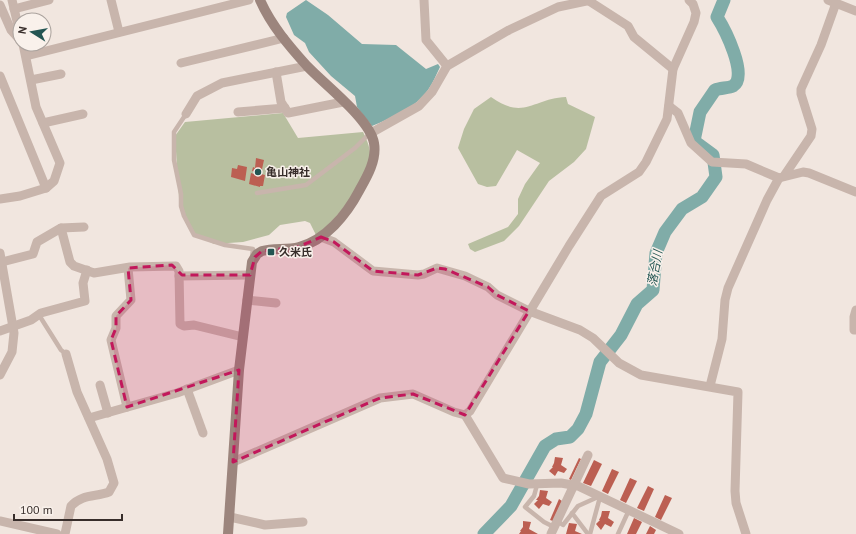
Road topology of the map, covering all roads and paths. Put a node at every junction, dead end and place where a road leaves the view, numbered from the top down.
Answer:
1 (49, 0) edge
2 (110, 0) edge
3 (249, 0) edge
4 (260, 0) edge
5 (424, 0) edge
6 (590, 0) edge
7 (689, 0) edge
8 (235, 2) edge
9 (832, 2) edge
10 (13, 4) edge
11 (0, 5) edge
12 (856, 11) edge
13 (12, 31) edge
14 (119, 32) junction
15 (284, 38) junction
16 (25, 52) edge
17 (26, 56) junction
18 (182, 63) dead end
19 (307, 66) junction
20 (447, 66) junction
21 (673, 69) junction
22 (276, 72) junction
23 (61, 74) dead end
24 (0, 76) edge
25 (31, 80) junction
26 (343, 102) junction
27 (669, 106) junction
28 (285, 108) junction
29 (238, 112) dead end
30 (83, 114) dead end
31 (186, 114) joint
32 (43, 123) junction
33 (371, 133) junction
34 (781, 177) junction
35 (46, 188) junction
36 (856, 192) edge
37 (257, 193) dead end
38 (0, 199) edge
39 (84, 227) dead end
40 (60, 228) junction
41 (321, 237) junction
42 (1, 261) edge
43 (252, 262) junction
44 (128, 268) junction
45 (87, 270) junction
46 (250, 275) junction
47 (179, 276) junction
48 (247, 300) junction
49 (276, 303) dead end
50 (856, 310) edge
51 (529, 311) junction
52 (39, 315) junction
53 (13, 326) junction
54 (856, 330) edge
55 (0, 331) edge
56 (243, 337) junction
57 (66, 354) joint
58 (239, 370) junction
59 (0, 375) edge
60 (100, 386) dead end
61 (710, 386) junction
62 (187, 389) junction
63 (127, 407) junction
64 (108, 413) junction
65 (465, 416) junction
66 (89, 418) junction
67 (203, 432) dead end
68 (588, 455) dead end
69 (233, 462) junction
70 (529, 484) junction
71 (574, 486) junction
72 (600, 497) junction
73 (629, 510) junction
74 (572, 513) junction
75 (230, 517) junction
76 (0, 521) edge
77 (303, 522) dead end
78 (554, 528) edge
79 (57, 534) edge
80 (66, 534) edge
81 (228, 534) edge
82 (589, 534) edge
83 (618, 534) edge
84 (679, 534) edge
85 (746, 534) edge

1 - 10 street
2 - 14 street
3 - 8 street
4 - 15 street
5 - 20 street
6 - 20 street
6 - 21 street
7 - 21 street
8 - 14 street
9 - 12 street
9 - 34 street
11 - 13 street
14 - 17 street
15 - 18 street
15 - 19 street
16 - 17 street
17 - 25 street
19 - 22 street
19 - 26 street
20 - 33 street
21 - 27 street
22 - 28 street
22 - 31 street
23 - 25 street
24 - 35 street
25 - 32 street
26 - 28 street
26 - 33 street
27 - 34 street
27 - 51 street
28 - 29 street
30 - 32 street
31 - 43 lane
32 - 35 street
33 - 37 lane
33 - 41 street
34 - 36 street
34 - 61 street
35 - 38 street
39 - 40 street
40 - 42 street
40 - 45 street
41 - 43 street
41 - 51 street
42 - 53 street
43 - 46 street
44 - 45 street
44 - 47 street
44 - 63 street
45 - 52 street
46 - 47 street
46 - 48 street
47 - 56 street
48 - 49 street
48 - 56 street
50 - 54 street
51 - 61 street
51 - 65 street
52 - 53 street
52 - 57 lane
53 - 55 street
53 - 59 street
56 - 58 street
57 - 66 street
58 - 62 street
58 - 69 street
60 - 64 street
61 - 85 street
62 - 63 street
62 - 67 street
63 - 64 street
64 - 66 street
65 - 69 street
65 - 70 street
66 - 80 street
68 - 71 street
69 - 75 street
70 - 71 street
70 - 78 lane
71 - 72 street
71 - 78 street
72 - 73 street
72 - 74 lane
72 - 82 lane
73 - 83 lane
73 - 84 street
74 - 78 lane
74 - 82 lane
75 - 77 street
75 - 81 street
76 - 79 street

